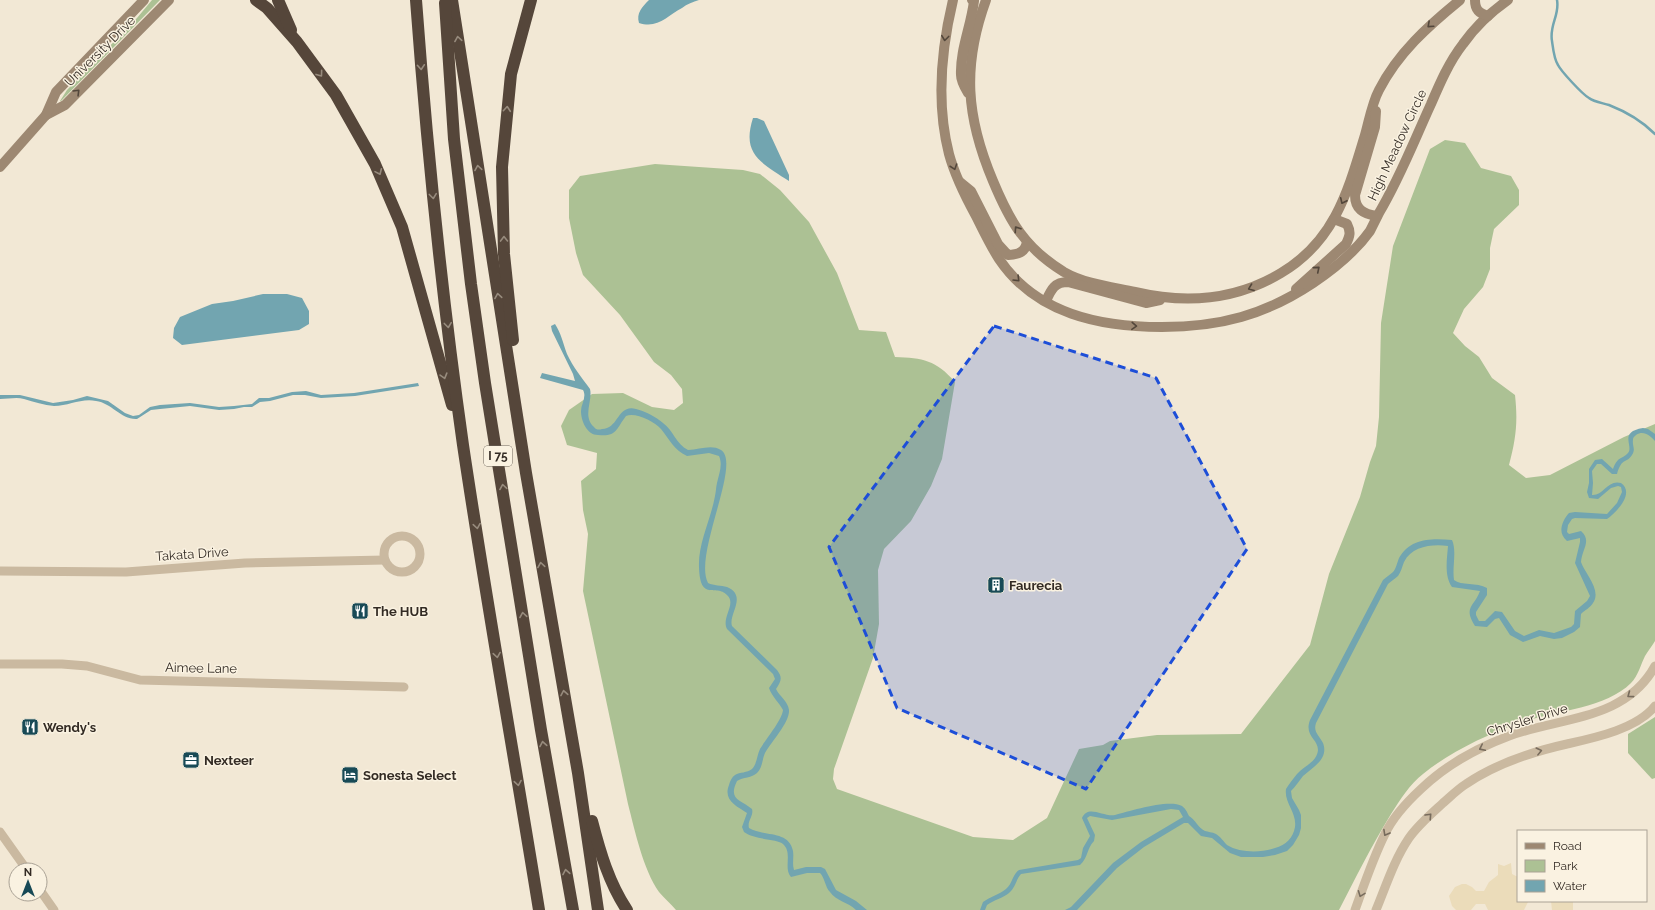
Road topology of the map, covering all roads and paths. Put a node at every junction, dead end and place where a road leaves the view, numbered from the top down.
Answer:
1 (144, 0) edge
2 (169, 0) edge
3 (256, 0) edge
4 (278, 0) edge
5 (416, 0) edge
6 (445, 0) edge
7 (452, 0) edge
8 (531, 0) edge
9 (953, 0) edge
10 (972, 0) edge
11 (986, 0) edge
12 (1460, 0) edge
13 (1475, 0) edge
14 (1508, 0) edge
15 (1488, 16) junction
16 (297, 42) junction
17 (1378, 91) junction
18 (970, 98) junction
19 (46, 115) junction
20 (0, 167) edge
21 (959, 181) junction
22 (1377, 216) junction
23 (1334, 219) junction
24 (1027, 242) junction
25 (1291, 297) junction
26 (1166, 299) junction
27 (1046, 301) junction
28 (464, 446) junction
29 (526, 473) junction
30 (386, 560) dead end
31 (0, 571) edge
32 (0, 664) edge
33 (1655, 666) edge
34 (404, 687) dead end
35 (1655, 706) edge
36 (578, 773) junction
37 (0, 832) edge
38 (21, 862) edge
39 (48, 901) edge
40 (54, 910) edge
41 (539, 910) edge
42 (572, 910) edge
43 (598, 910) edge
44 (627, 910) edge
45 (1355, 910) edge
46 (1376, 910) edge

1 - 19 street, University Drive
19 -> 2 street, University Drive
3 - 16 highway
4 - 16 highway
5 -> 28 highway, I 75
42 -> 6 highway, I 75
29 -> 7 highway
29 -> 8 highway
9 -> 21 street, High Meadow Circle
10 - 18 street
11 - 18 street, High Meadow Circle
12 -> 17 street, High Meadow Circle
13 - 15 street
14 - 15 street, High Meadow Circle
15 - 22 street, High Meadow Circle
16 -> 28 highway
17 - 22 street
17 -> 23 street, High Meadow Circle
24 -> 18 street, High Meadow Circle
19 - 20 street, University Drive
21 - 24 street
21 -> 27 street, High Meadow Circle
22 - 25 street, High Meadow Circle
25 -> 23 street
23 -> 26 street, High Meadow Circle
24 - 26 street, High Meadow Circle
27 -> 25 street, High Meadow Circle
26 - 27 street
28 -> 41 highway, I 75
36 -> 29 highway
30 - 31 street, Takata Drive
32 - 34 street, Aimee Lane
33 -> 45 street, Chrysler Drive
46 -> 35 street
36 - 43 highway
36 - 44 highway
37 - 38 street
39 - 40 street

